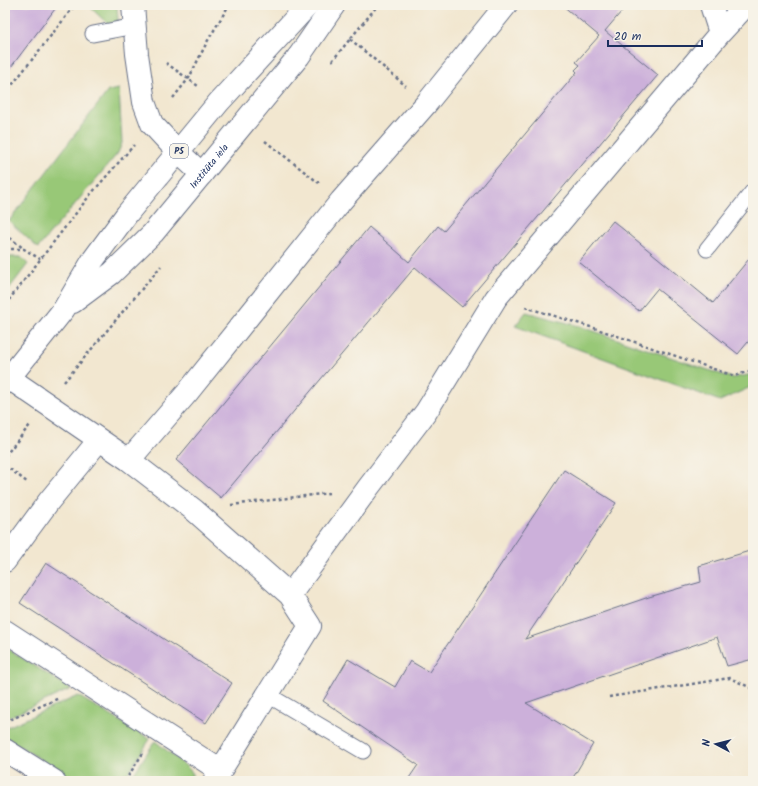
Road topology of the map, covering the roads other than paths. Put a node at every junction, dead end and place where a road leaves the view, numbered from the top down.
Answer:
1 (133, 5) edge
2 (308, 5) edge
3 (334, 5) edge
4 (506, 5) edge
5 (711, 5) edge
6 (746, 5) edge
7 (135, 26) junction
8 (720, 33) junction
9 (93, 34) dead end
10 (178, 152) junction
11 (202, 174) junction
12 (753, 191) edge
13 (707, 249) dead end
14 (64, 309) junction
15 (7, 380) edge
16 (99, 440) junction
17 (129, 460) junction
18 (5, 561) edge
19 (290, 595) junction
20 (5, 631) edge
21 (268, 695) junction
22 (5, 750) edge
23 (363, 751) dead end
24 (218, 776) edge
25 (54, 781) edge

1 - 7 street
2 - 10 street, Institūta iela / P5
3 - 11 street, Institūta iela / P5
4 - 17 street
5 - 8 street
6 - 8 street
7 - 9 lane
7 - 10 street
8 - 19 street
10 - 11 street
10 - 14 street, Institūta iela / P5
11 - 14 street, Institūta iela / P5
12 - 13 lane
14 - 15 street, Institūta iela / P5
15 - 16 street
16 - 17 street
16 - 18 street
17 - 19 street
19 - 21 street
20 - 24 street
21 - 23 lane
21 - 24 street
22 - 25 street

